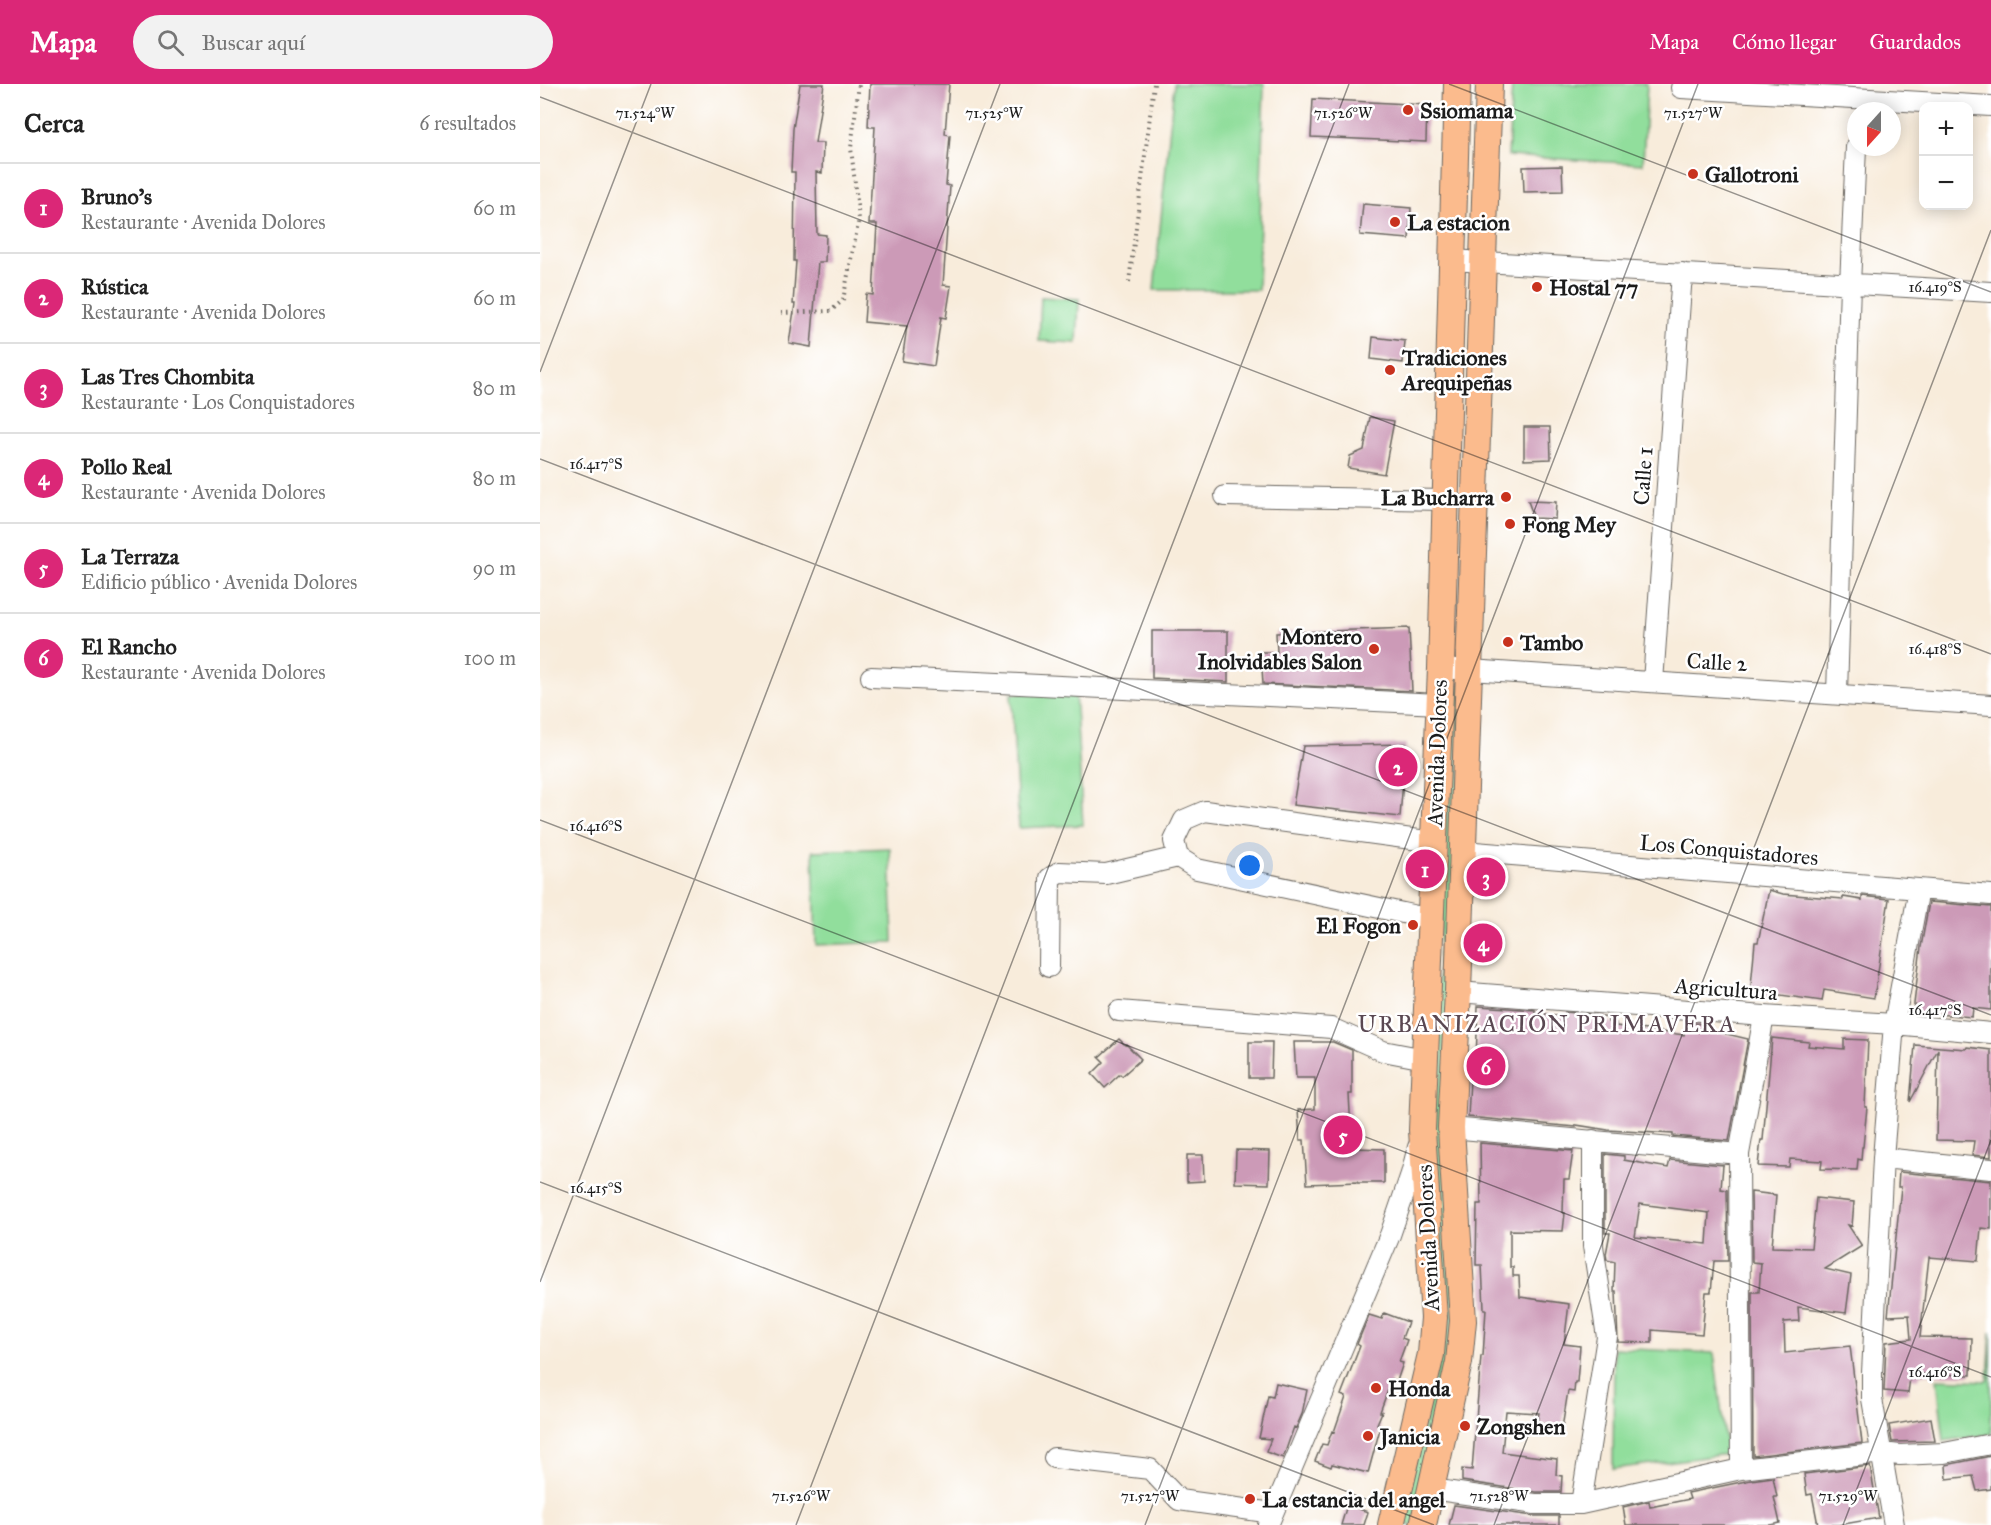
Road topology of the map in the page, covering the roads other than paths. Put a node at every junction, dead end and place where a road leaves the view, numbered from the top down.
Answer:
1 (1457, 84) edge
2 (1489, 84) edge
3 (1681, 88) dead end
4 (1858, 98) edge
5 (1991, 106) edge
6 (1856, 156) edge
7 (1452, 260) junction
8 (1482, 262) junction
9 (1682, 273) junction
10 (1850, 285) junction
11 (1991, 292) edge
12 (1226, 496) dead end
13 (1445, 500) junction
14 (1441, 668) junction
15 (1468, 670) junction
16 (871, 677) dead end
17 (1653, 682) junction
18 (1837, 693) junction
19 (1439, 704) junction
20 (1991, 705) edge
21 (1434, 842) junction
22 (1462, 851) junction
23 (1178, 857) junction
24 (1919, 889) junction
25 (1991, 895) edge
26 (1431, 919) junction
27 (1049, 967) dead end
28 (1458, 992) junction
29 (1119, 1011) dead end
30 (1764, 1016) junction
31 (1894, 1024) junction
32 (1991, 1033) edge
33 (1425, 1059) junction
34 (1451, 1128) junction
35 (1422, 1130) junction
36 (1593, 1140) junction
37 (1739, 1154) junction
38 (1882, 1158) junction
39 (1991, 1169) edge
40 (1991, 1444) edge
41 (1882, 1454) junction
42 (1054, 1458) dead end
43 (1741, 1469) junction
44 (1431, 1489) junction
45 (1581, 1504) junction
46 (1271, 1519) edge
47 (1391, 1525) edge
48 (1423, 1525) edge
49 (1894, 1525) edge

1 - 7 main road, Avenida Dolores
2 - 8 main road, Avenida Dolores
3 - 4 street
4 - 5 street
6 - 10 street
7 - 8 street
7 - 13 main road, Avenida Dolores
8 - 9 street
8 - 15 main road, Avenida Dolores
9 - 10 street
9 - 17 street, Calle 1
10 - 11 street
10 - 18 street
12 - 13 street
13 - 14 main road, Avenida Dolores
14 - 15 street, Calle 2
14 - 19 main road, Avenida Dolores
15 - 17 street, Calle 2
15 - 22 main road, Avenida Dolores
16 - 19 street
17 - 18 street, Calle 2
18 - 20 street, Calle 2
19 - 21 main road, Avenida Dolores
21 - 23 street
21 - 26 main road, Avenida Dolores
22 - 24 street, Los Conquistadores
22 - 28 main road, Avenida Dolores
23 - 26 street
23 - 27 street
24 - 25 street, Los Conquistadores
24 - 31 street
26 - 33 main road, Avenida Dolores
28 - 30 street, Agricultura
28 - 34 main road, Avenida Dolores
29 - 33 street
30 - 31 street, Agricultura
30 - 37 street
31 - 32 street, Agricultura
31 - 38 street
33 - 35 main road, Avenida Dolores
34 - 36 street
34 - 44 main road, Avenida Dolores
35 - 46 street
35 - 47 main road, Avenida Dolores
36 - 37 street
36 - 45 street
37 - 43 street
38 - 39 street
38 - 41 street
40 - 41 street
41 - 43 street
41 - 49 street
42 - 46 street
43 - 45 street
44 - 45 street
44 - 48 main road, Avenida Dolores

